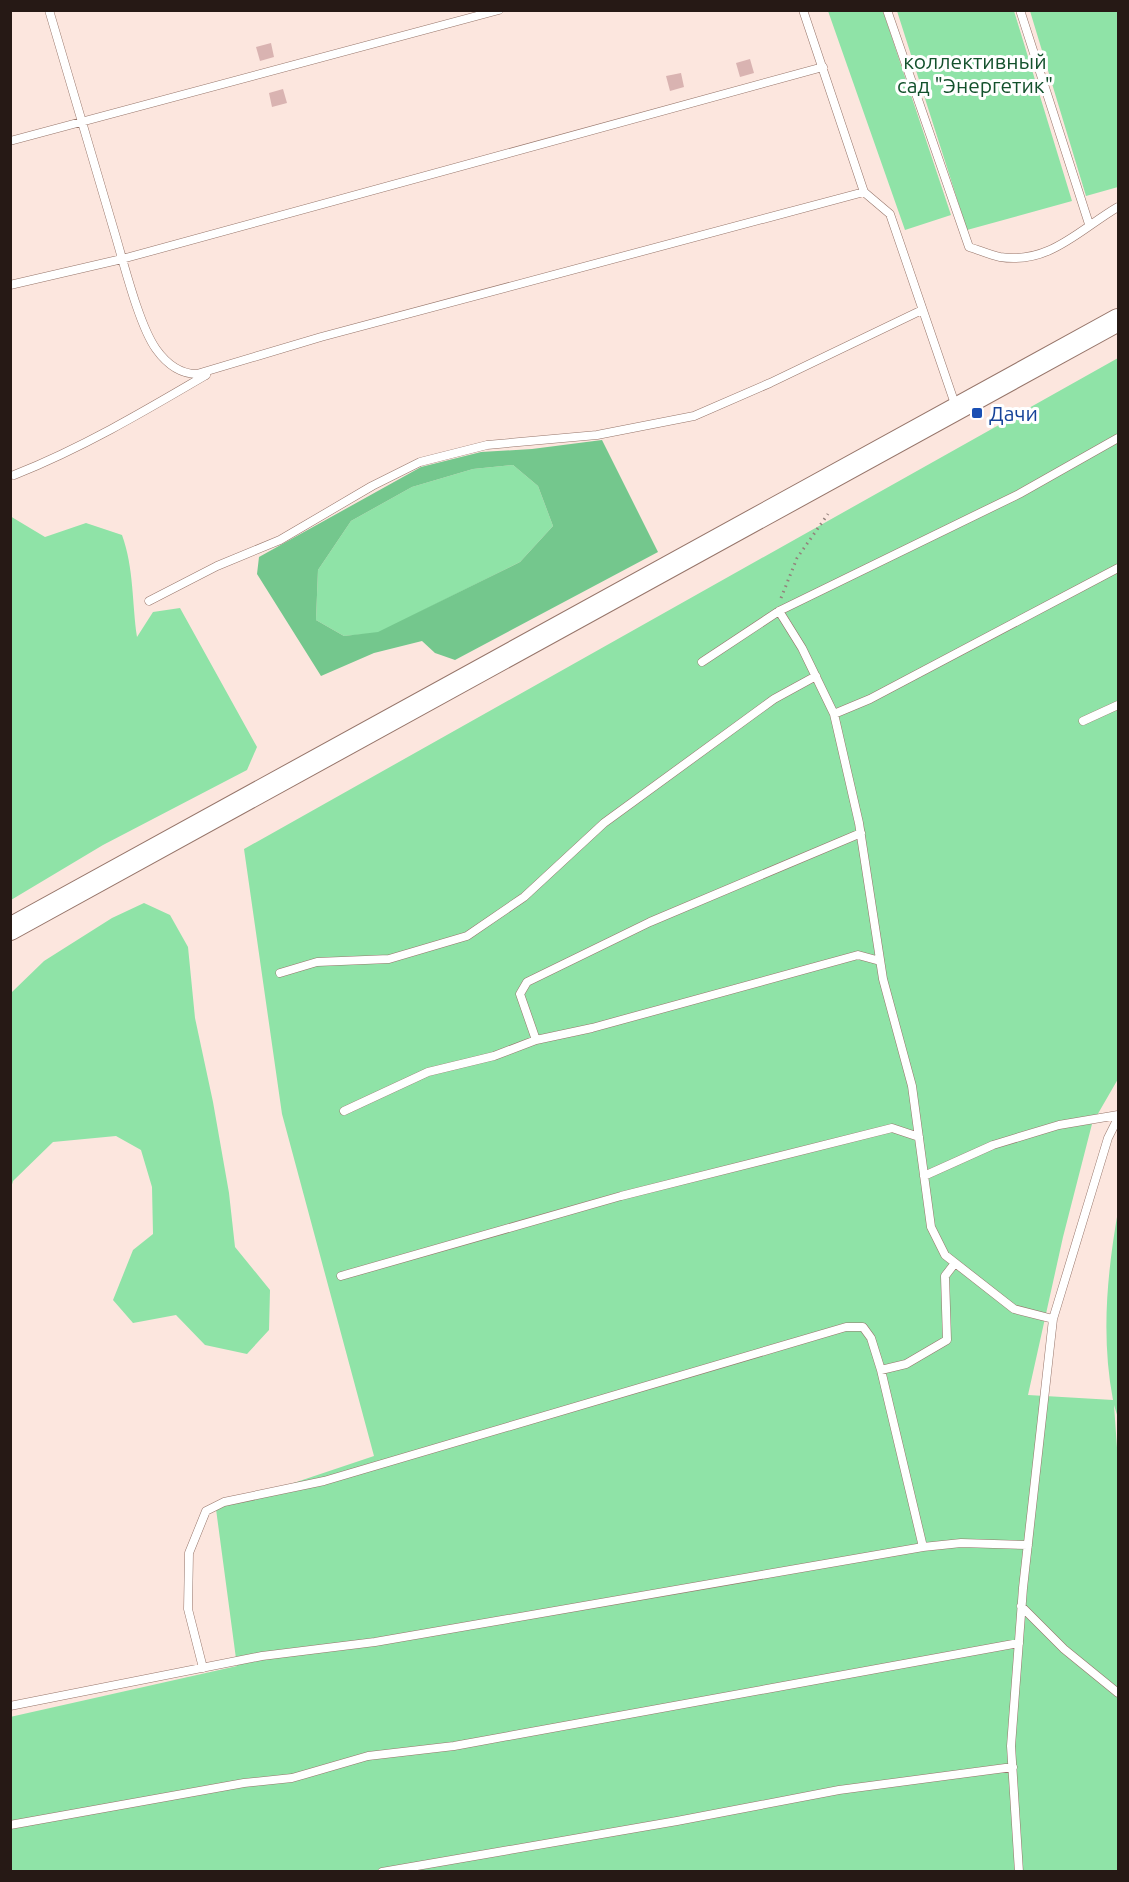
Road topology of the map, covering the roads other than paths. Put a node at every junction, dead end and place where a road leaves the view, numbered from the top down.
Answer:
1 (49, 10) edge
2 (499, 10) edge
3 (803, 10) edge
4 (887, 10) edge
5 (1020, 10) edge
6 (823, 67) junction
7 (81, 120) junction
8 (10, 141) edge
9 (864, 192) junction
10 (1119, 207) edge
11 (1089, 224) junction
12 (122, 259) junction
13 (10, 285) edge
14 (922, 310) junction
15 (1119, 320) edge
16 (222, 366) junction
17 (956, 408) junction
18 (1119, 438) edge
19 (14, 475) dead end
20 (1119, 568) edge
21 (149, 601) dead end
22 (779, 611) junction
23 (702, 662) dead end
24 (816, 676) junction
25 (1119, 705) edge
26 (834, 714) junction
27 (1083, 721) dead end
28 (861, 833) junction
29 (10, 929) edge
30 (880, 961) junction
31 (280, 973) dead end
32 (536, 1040) junction
33 (344, 1111) dead end
34 (1119, 1116) edge
35 (919, 1137) junction
36 (924, 1176) junction
37 (955, 1263) junction
38 (341, 1276) dead end
39 (1053, 1320) junction
40 (881, 1370) junction
41 (1028, 1545) junction
42 (923, 1547) junction
43 (1021, 1606) junction
44 (1019, 1643) junction
45 (203, 1668) junction
46 (1119, 1694) edge
47 (10, 1706) edge
48 (1013, 1767) junction
49 (10, 1824) edge
50 (382, 1872) edge
51 (1020, 1872) edge

1 - 7 lane
2 - 7 lane
3 - 6 lane
4 - 11 lane
5 - 11 lane
6 - 9 lane
6 - 12 lane
7 - 8 lane
7 - 12 lane
9 - 14 lane
9 - 16 lane
10 - 11 lane
12 - 13 lane
12 - 16 lane
14 - 17 lane
14 - 21 lane
15 - 17 main road
16 - 19 lane
17 - 29 main road
18 - 22 lane
20 - 26 lane
22 - 23 lane
22 - 24 lane
24 - 26 lane
24 - 31 lane
25 - 27 lane
26 - 28 lane
28 - 30 lane
28 - 32 lane
30 - 32 lane
30 - 35 lane
32 - 33 lane
34 - 36 lane
34 - 39 lane
35 - 36 lane
35 - 38 lane
36 - 37 lane
37 - 39 lane
37 - 40 lane
39 - 41 lane
40 - 42 lane
40 - 45 lane
41 - 42 lane
41 - 43 lane
42 - 45 lane
43 - 44 lane
43 - 46 lane
44 - 48 lane
44 - 49 lane
45 - 47 lane
48 - 50 lane
48 - 51 lane

